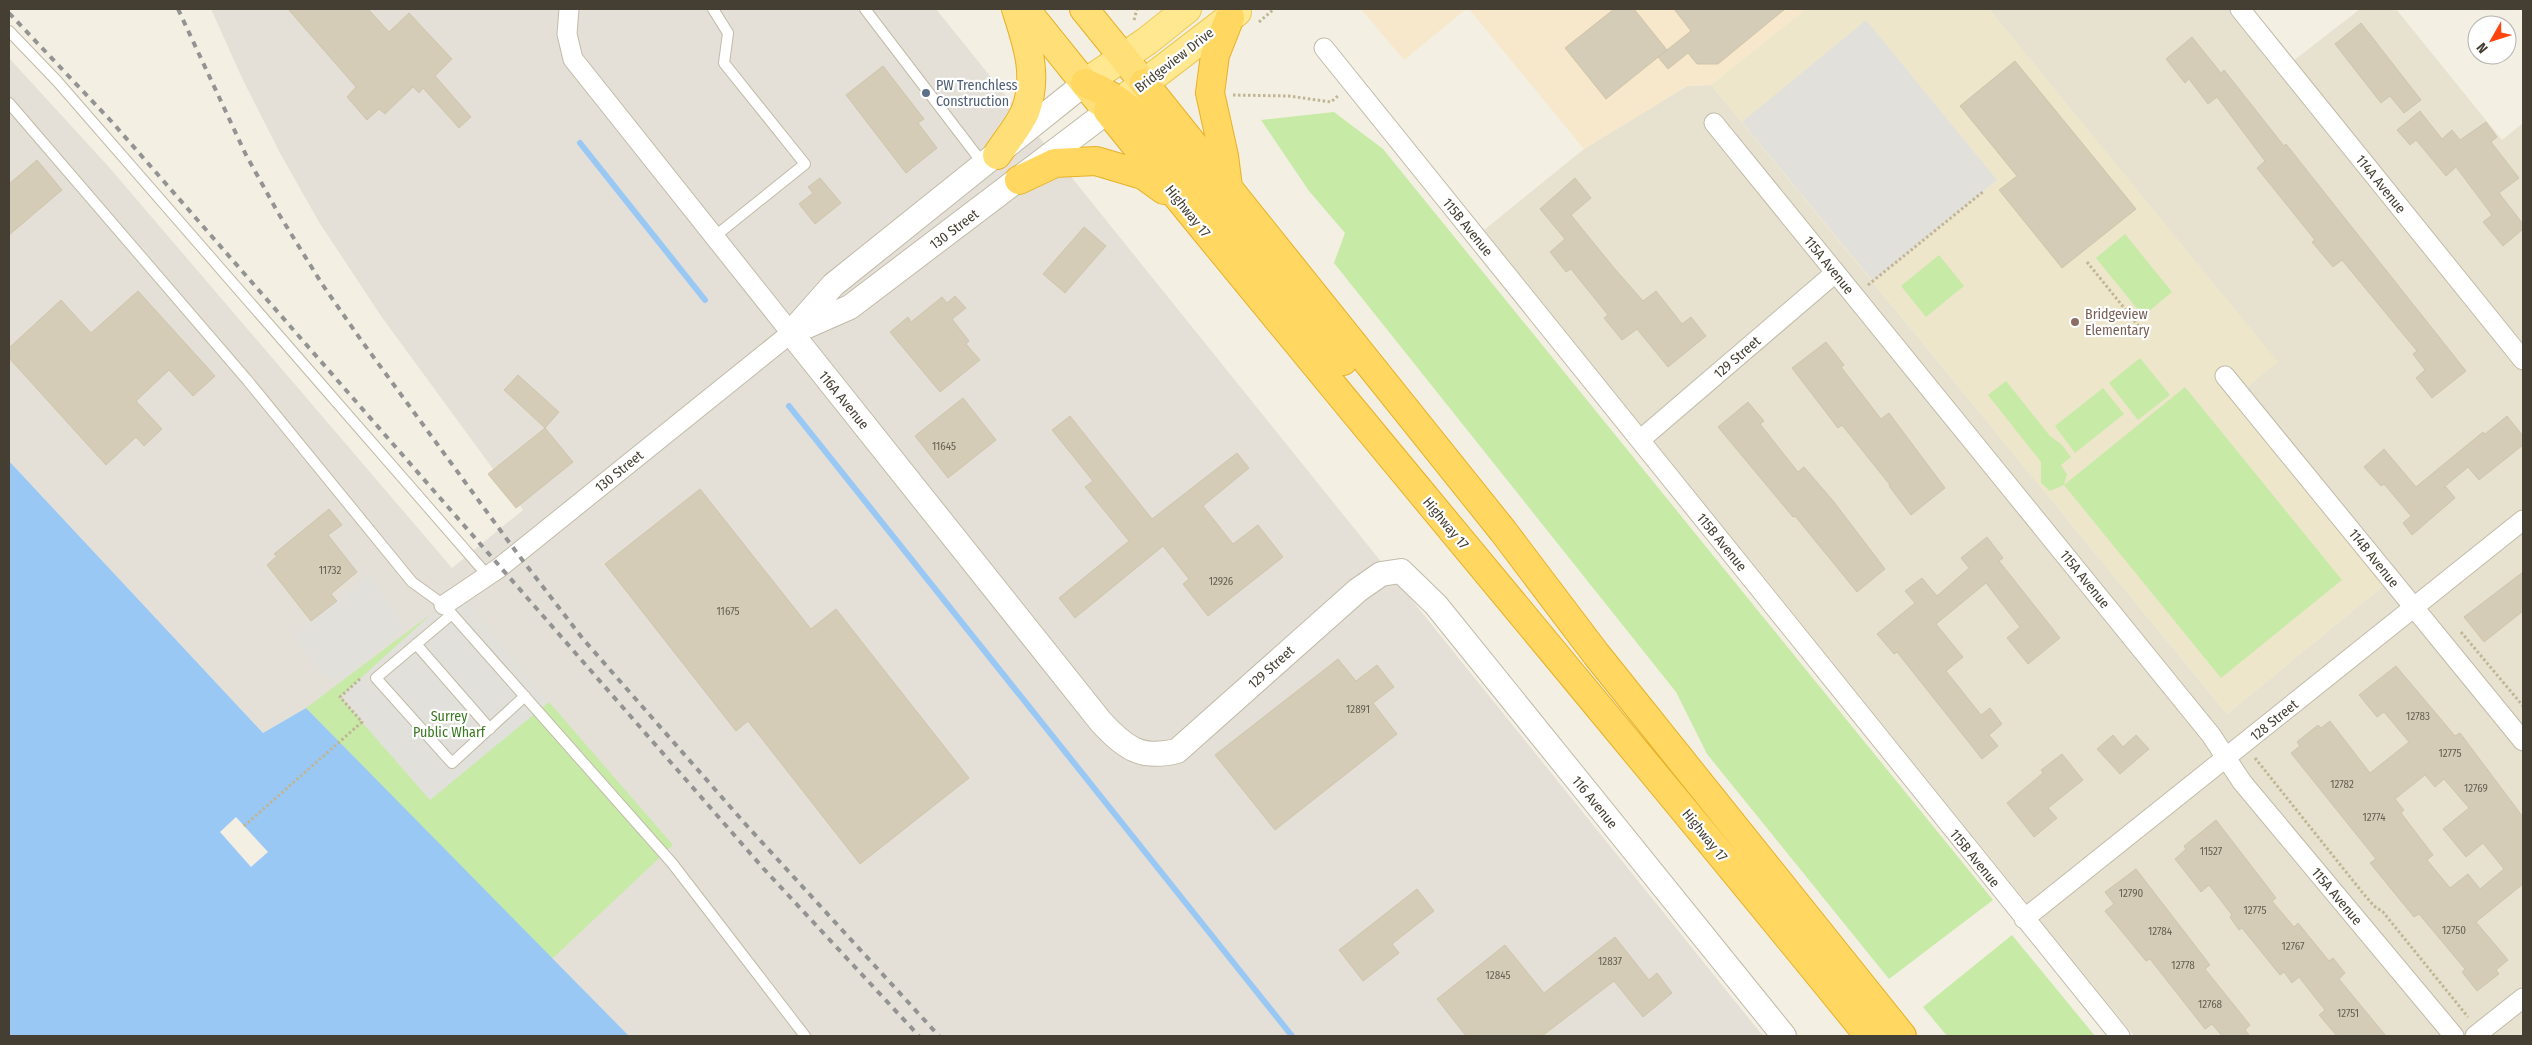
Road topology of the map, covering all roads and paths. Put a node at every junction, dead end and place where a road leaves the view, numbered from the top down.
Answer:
1 (569, 9) edge
2 (713, 9) edge
3 (865, 9) edge
4 (1016, 9) edge
5 (1025, 9) edge
6 (1084, 9) edge
7 (1137, 9) edge
8 (1187, 9) edge
9 (1274, 9) edge
10 (2240, 9) edge
11 (1244, 15) edge
12 (1133, 24) dead end
13 (9, 31) edge
14 (1324, 48) dead end
15 (1123, 57) junction
16 (1085, 83) junction
17 (1144, 83) junction
18 (1353, 84) junction
19 (1225, 95) dead end
20 (9, 104) edge
21 (1114, 106) junction
22 (1714, 123) dead end
23 (991, 160) junction
24 (1019, 180) junction
25 (1228, 187) junction
26 (1984, 191) dead end
27 (1182, 203) junction
28 (714, 237) junction
29 (2087, 262) dead end
30 (1835, 273) junction
31 (1864, 288) dead end
32 (791, 333) junction
33 (2146, 335) dead end
34 (2523, 360) edge
35 (2225, 376) dead end
36 (1640, 440) junction
37 (2523, 520) edge
38 (1503, 531) junction
39 (1401, 571) joint
40 (488, 576) junction
41 (2414, 608) junction
42 (448, 610) junction
43 (416, 644) junction
44 (525, 696) junction
45 (362, 722) dead end
46 (490, 729) junction
47 (2523, 741) edge
48 (1140, 753) joint
49 (2252, 754) dead end
50 (2226, 759) junction
51 (244, 826) dead end
52 (2024, 919) junction
53 (2523, 998) edge
54 (2469, 1018) dead end
55 (806, 1036) edge
56 (1784, 1036) edge
57 (1869, 1036) edge
58 (1902, 1036) edge
59 (2120, 1036) edge
60 (2454, 1036) edge
61 (2476, 1036) edge

1 - 28 street, 116A Avenue
2 - 28 lane
3 - 23 lane
4 - 23 highway
5 - 16 highway, Highway 17
6 - 15 highway, Highway 17
7 - 12 path
8 - 15 main road
9 - 11 path
10 - 34 street, 114A Avenue
11 - 17 main road, Bridgeview Drive
11 - 25 highway
13 - 40 lane
14 - 18 street, 115B Avenue
15 - 16 main road
15 - 17 highway, Highway 17
16 - 21 highway, Highway 17
16 - 23 street, 130 Street
17 - 21 main road, Bridgeview Drive
17 - 25 highway, Highway 17
18 - 19 path
18 - 36 street, 115B Avenue
20 - 42 lane
21 - 24 street, 130 Street
21 - 27 highway, Highway 17
21 - 38 highway
22 - 30 street, 115A Avenue
23 - 32 street, 130 Street
24 - 27 highway
24 - 32 street, 130 Street
25 - 38 highway, Highway 17
26 - 31 path
27 - 57 highway, Highway 17
28 - 32 street, 116A Avenue
29 - 33 path
30 - 36 street, 129 Street
30 - 50 street, 115A Avenue
32 - 40 street, 130 Street
32 - 48 street, 116A Avenue
35 - 41 street, 114B Avenue
36 - 52 street, 115B Avenue
37 - 41 street, 128 Street
38 - 58 highway, Highway 17
39 - 48 street, 129 Street
39 - 56 street, 116 Avenue
40 - 42 street, 130 Street
41 - 47 street, 114B Avenue
41 - 50 street, 128 Street
42 - 43 lane
42 - 44 lane
43 - 46 lane
43 - 46 lane
44 - 46 lane
44 - 55 lane
45 - 51 path
49 - 54 path
50 - 52 street, 128 Street
50 - 60 street, 115A Avenue
52 - 59 street, 115B Avenue
53 - 61 street

